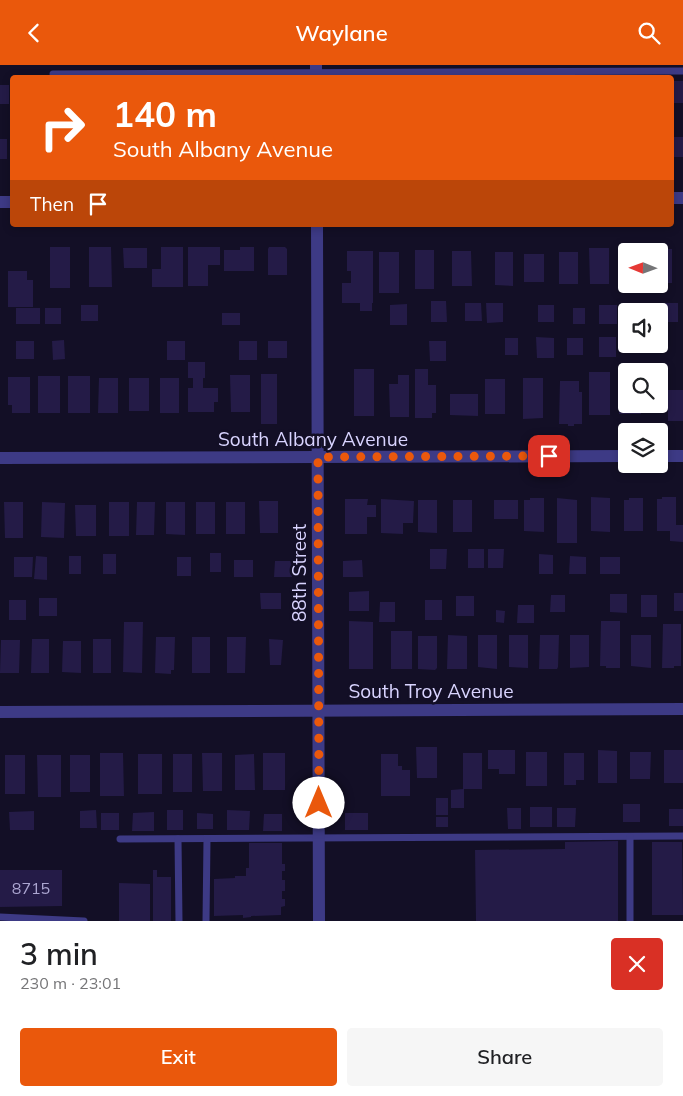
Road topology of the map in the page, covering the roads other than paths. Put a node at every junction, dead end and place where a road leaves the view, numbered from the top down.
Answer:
1 (683, 71) edge
2 (316, 72) edge
3 (53, 75) dead end
4 (317, 227) edge
5 (683, 455) edge
6 (618, 456) edge
7 (668, 456) edge
8 (318, 457) junction
9 (0, 458) edge
10 (683, 709) edge
11 (319, 711) junction
12 (0, 712) edge
13 (683, 836) edge
14 (630, 837) junction
15 (319, 838) junction
16 (120, 839) dead end
17 (178, 839) junction
18 (207, 839) junction
19 (0, 917) edge
20 (84, 921) edge
21 (180, 921) edge
22 (206, 921) edge
23 (319, 921) edge
24 (630, 921) edge

1 - 2 lane
2 - 3 lane
4 - 8 street, 88th Street
5 - 7 street
6 - 8 street, South Albany Avenue
8 - 9 street, South Albany Avenue
8 - 11 street, 88th Street
10 - 11 street, South Troy Avenue
11 - 12 street, South Troy Avenue
11 - 15 street, 88th Street
13 - 14 lane
14 - 15 lane
14 - 24 lane
15 - 18 lane
15 - 23 street, 88th Street
16 - 17 lane
17 - 18 lane
17 - 21 lane
18 - 22 lane
19 - 20 lane

